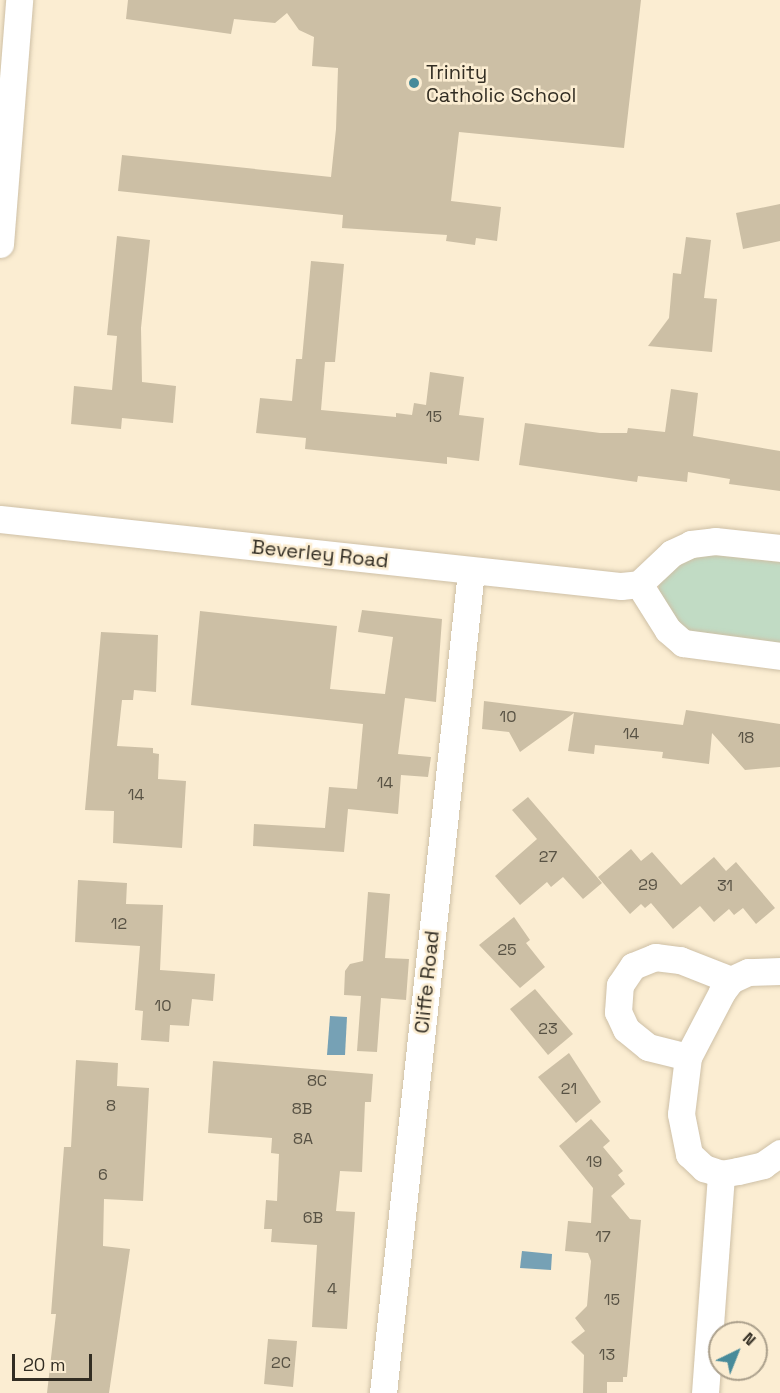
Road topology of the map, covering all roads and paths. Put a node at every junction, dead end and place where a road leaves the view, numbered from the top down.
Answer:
1 (19, 0) edge
2 (0, 244) edge
3 (0, 519) edge
4 (780, 548) edge
5 (471, 571) junction
6 (639, 584) junction
7 (780, 656) edge
8 (780, 971) edge
9 (731, 980) junction
10 (687, 1057) junction
11 (780, 1153) edge
12 (720, 1174) junction
13 (383, 1393) edge
14 (705, 1393) edge

1 - 2 street
3 - 5 street, Beverley Road
4 - 6 street
5 - 6 street, Beverley Road
5 - 13 street, Cliffe Road
6 - 7 street
8 - 9 street
9 - 10 street
9 - 10 street
10 - 12 street
11 - 12 street
12 - 14 street

